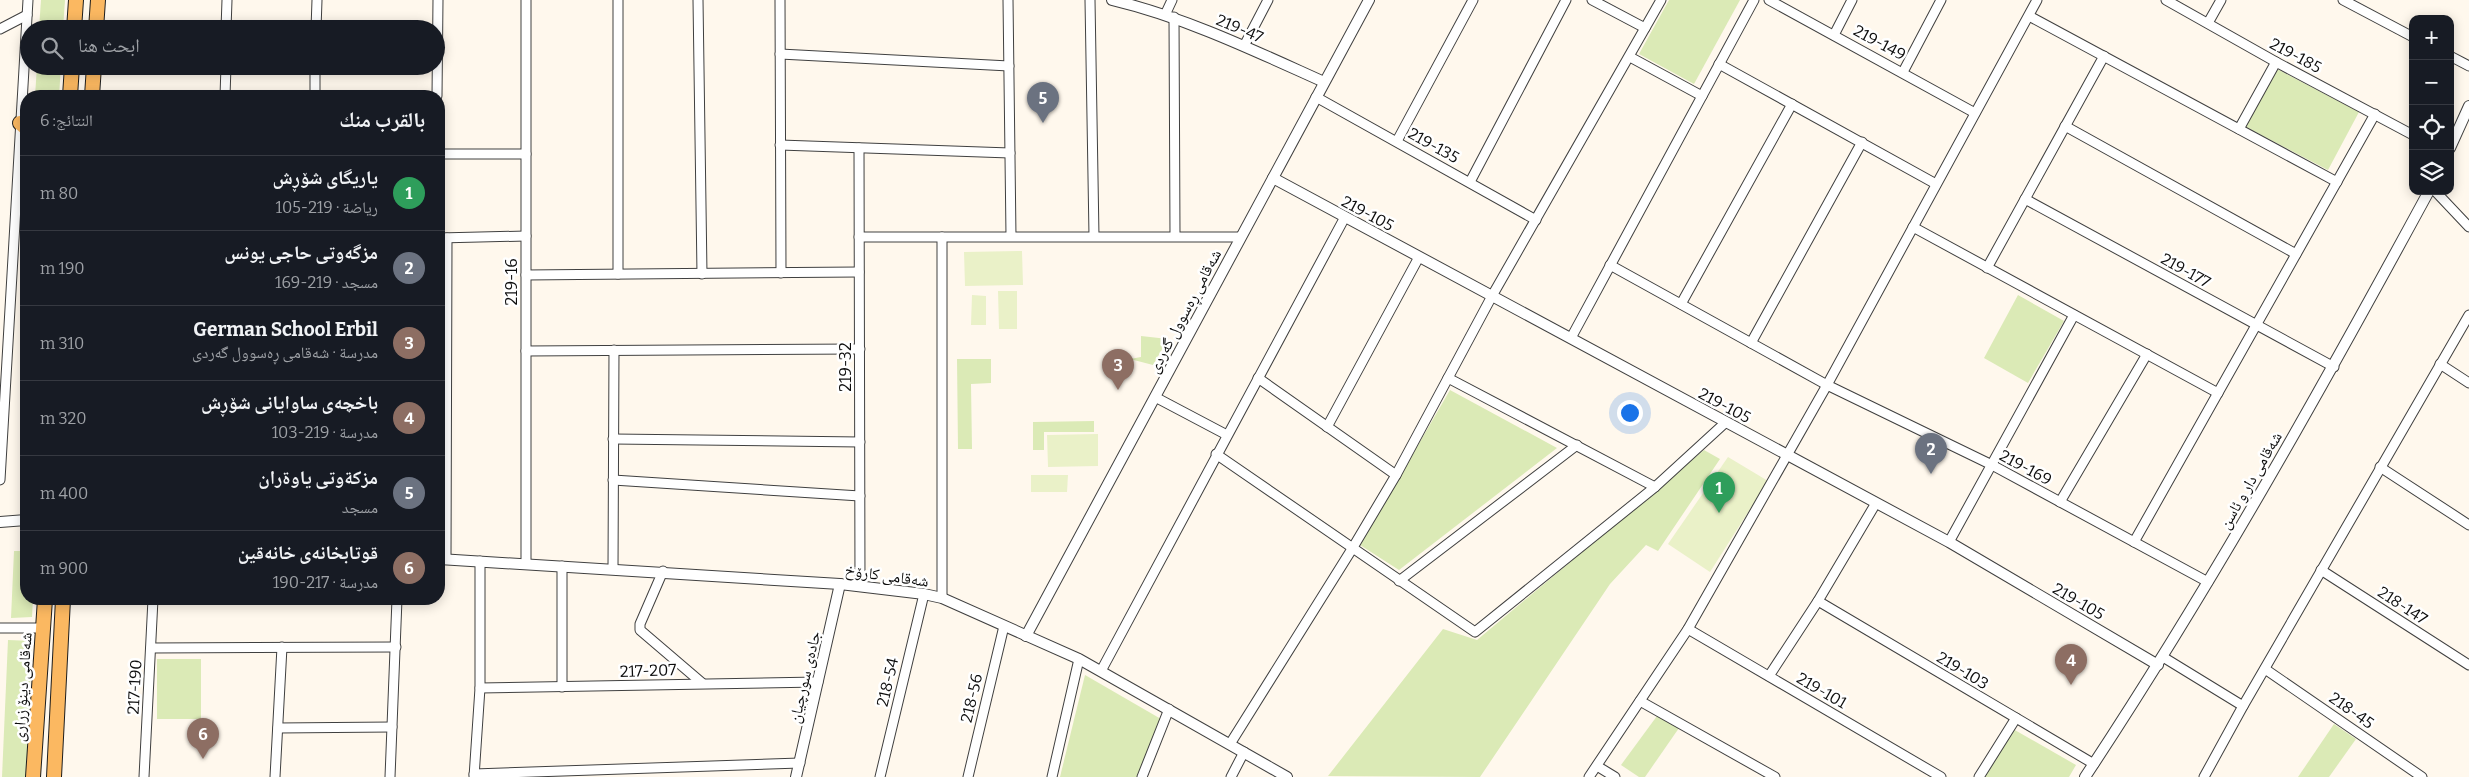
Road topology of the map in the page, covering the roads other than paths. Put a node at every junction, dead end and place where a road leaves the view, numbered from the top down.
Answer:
1 (28, 0) edge
2 (76, 0) edge
3 (98, 0) edge
4 (227, 0) edge
5 (317, 0) edge
6 (438, 0) edge
7 (526, 0) edge
8 (618, 0) edge
9 (698, 0) edge
10 (780, 0) edge
11 (1008, 0) edge
12 (1090, 0) edge
13 (1112, 0) edge
14 (1172, 0) edge
15 (1268, 0) edge
16 (1368, 0) edge
17 (1473, 0) edge
18 (1566, 0) edge
19 (1592, 0) edge
20 (1661, 0) edge
21 (1754, 0) edge
22 (1768, 0) edge
23 (1852, 0) edge
24 (1941, 0) edge
25 (2037, 0) edge
26 (2166, 0) edge
27 (2221, 0) edge
28 (2343, 0) edge
29 (28, 14) junction
30 (1169, 16) junction
31 (2029, 16) junction
32 (28, 20) edge
33 (75, 20) edge
34 (97, 20) edge
35 (226, 20) edge
36 (316, 20) edge
37 (438, 20) edge
38 (2208, 23) junction
39 (1646, 28) junction
40 (0, 29) edge
41 (1834, 35) junction
42 (2409, 35) edge
43 (1244, 46) junction
44 (780, 54) junction
45 (2104, 56) junction
46 (1630, 57) junction
47 (2454, 58) edge
48 (2276, 62) junction
49 (1719, 64) junction
50 (1009, 66) junction
51 (2469, 66) edge
52 (1903, 72) junction
53 (25, 75) edge
54 (71, 75) edge
55 (93, 75) edge
56 (226, 75) edge
57 (315, 75) edge
58 (437, 75) edge
59 (1324, 82) junction
60 (25, 90) edge
61 (70, 90) edge
62 (92, 90) edge
63 (225, 90) edge
64 (315, 90) edge
65 (437, 90) edge
66 (1702, 96) junction
67 (1316, 97) junction
68 (1792, 104) junction
69 (2469, 106) edge
70 (1975, 113) junction
71 (2375, 114) junction
72 (2065, 126) junction
73 (2239, 130) junction
74 (2409, 133) edge
75 (2454, 139) edge
76 (1397, 141) junction
77 (1862, 142) junction
78 (780, 144) junction
79 (860, 148) junction
80 (1010, 153) junction
81 (445, 154) edge
82 (526, 154) junction
83 (20, 163) edge
84 (1272, 178) junction
85 (1470, 182) junction
86 (2336, 182) junction
87 (1936, 184) junction
88 (2427, 195) edge
89 (2439, 195) edge
90 (2025, 199) junction
91 (1345, 217) junction
92 (1536, 220) junction
93 (2467, 222) edge
94 (1913, 227) junction
95 (526, 236) junction
96 (859, 236) junction
97 (942, 236) junction
98 (1012, 236) junction
99 (1094, 236) junction
100 (1175, 236) junction
101 (1241, 237) junction
102 (445, 238) edge
103 (2296, 254) junction
104 (1419, 257) junction
105 (1610, 265) junction
106 (1987, 268) junction
107 (859, 272) junction
108 (781, 273) junction
109 (618, 274) junction
110 (702, 274) junction
111 (526, 275) junction
112 (1492, 296) junction
113 (9, 299) junction
114 (0, 303) edge
115 (1681, 304) junction
116 (2469, 314) edge
117 (2074, 315) junction
118 (2256, 325) junction
119 (1571, 338) junction
120 (1751, 343) junction
121 (860, 349) junction
122 (526, 350) junction
123 (614, 350) junction
124 (2147, 354) junction
125 (2440, 364) junction
126 (2334, 367) junction
127 (1258, 378) junction
128 (1448, 378) junction
129 (2469, 383) edge
130 (1827, 385) junction
131 (2, 393) edge
132 (2218, 393) junction
133 (1155, 397) junction
134 (1726, 422) junction
135 (1326, 427) junction
136 (1227, 435) junction
137 (613, 439) junction
138 (860, 442) junction
139 (1578, 445) junction
140 (1216, 454) junction
141 (1787, 456) junction
142 (1992, 465) junction
143 (2380, 467) junction
144 (1396, 475) junction
145 (0, 480) edge
146 (613, 480) junction
147 (1655, 487) junction
148 (860, 496) junction
149 (2060, 502) junction
150 (1876, 503) junction
151 (20, 520) edge
152 (0, 522) edge
153 (2469, 525) edge
154 (1949, 542) junction
155 (2134, 542) junction
156 (1352, 549) junction
157 (445, 559) edge
158 (480, 561) junction
159 (526, 564) junction
160 (562, 566) junction
161 (612, 568) junction
162 (2321, 570) junction
163 (663, 572) junction
164 (1400, 580) junction
165 (2208, 582) junction
166 (840, 584) junction
167 (860, 585) junction
168 (924, 594) junction
169 (942, 598) junction
170 (1818, 601) junction
171 (45, 605) edge
172 (62, 605) edge
173 (153, 605) edge
174 (397, 605) edge
175 (1004, 626) junction
176 (0, 628) edge
177 (43, 628) junction
178 (1688, 629) junction
179 (1026, 636) junction
180 (282, 647) junction
181 (396, 647) junction
182 (151, 648) junction
183 (1078, 659) junction
184 (2161, 661) junction
185 (2469, 665) edge
186 (2265, 668) junction
187 (1101, 671) junction
188 (1769, 676) junction
189 (818, 682) junction
190 (702, 683) junction
191 (480, 688) junction
192 (562, 688) junction
193 (1640, 701) junction
194 (2242, 706) junction
195 (1169, 709) junction
196 (2016, 718) junction
197 (392, 727) junction
198 (278, 728) junction
199 (1230, 744) junction
200 (1244, 752) junction
201 (800, 763) junction
202 (2094, 764) junction
203 (1597, 766) junction
204 (474, 776) edge
205 (33, 777) edge
206 (54, 777) edge
207 (144, 777) edge
208 (275, 777) edge
209 (390, 777) edge
210 (796, 777) edge
211 (880, 777) edge
212 (968, 777) edge
213 (1052, 777) edge
214 (1142, 777) edge
215 (1231, 777) edge
216 (1287, 777) edge
217 (1590, 777) edge
218 (1615, 777) edge
219 (1775, 777) edge
220 (1941, 777) edge
221 (1979, 777) edge
222 (2085, 777) edge
223 (2204, 777) edge
224 (2422, 777) edge

1 - 29 street
2 - 33 main road
3 - 34 main road
4 - 35 street
5 - 36 street
6 - 37 street
7 - 82 street, 219-16
8 - 109 street
9 - 110 street
10 - 44 street
11 - 50 street
12 - 99 street
13 - 30 street, 219-47
14 - 30 street
15 - 43 street
16 - 59 street, شەقامی ڕەسوول گەردی
17 - 76 street
18 - 85 street
19 - 39 street
20 - 39 street
21 - 49 street
22 - 41 street, 219-149
23 - 41 street
24 - 52 street
25 - 31 street
26 - 38 street, 219-185
27 - 38 street
28 - 42 street
29 - 32 street
29 - 40 street
30 - 43 street, 219-47
30 - 100 street
31 - 45 street
31 - 70 street
38 - 48 street, 219-185
39 - 46 street
41 - 52 street, 219-149
43 - 59 street, 219-47
44 - 50 street
44 - 78 street
45 - 72 street
45 - 73 street
46 - 66 street
46 - 92 street
47 - 51 street
48 - 71 street, 219-185
48 - 73 street
49 - 66 street
49 - 68 street
50 - 80 street
52 - 70 street, 219-149
53 - 60 street
54 - 61 main road
55 - 62 main road
56 - 63 street
57 - 64 street
58 - 65 street
59 - 67 street, شەقامی ڕەسوول گەردی
66 - 105 street
67 - 76 street, 219-135
67 - 84 street, شەقامی ڕەسوول گەردی
68 - 77 street
68 - 115 street
69 - 75 street
70 - 87 street
71 - 74 street, 219-185
71 - 86 street
72 - 90 street
72 - 103 street
73 - 86 street
76 - 85 street, 219-135
77 - 87 street
77 - 120 street
78 - 79 street
78 - 108 street
79 - 80 street
79 - 96 street, 219-32
80 - 98 street
81 - 82 street
82 - 95 street, 219-16
83 - 113 street
84 - 91 street, 219-105
84 - 101 street, شەقامی ڕەسوول گەردی
85 - 92 street, 219-135
86 - 103 street
87 - 94 street
88 - 126 street, شەقامی دار و ئاسن
89 - 93 street
90 - 106 street
90 - 118 street, 219-177
91 - 104 street, 219-105
91 - 127 street
92 - 112 street
94 - 106 street
94 - 130 street
95 - 102 street
95 - 111 street, 219-16
96 - 97 street
96 - 107 street, 219-32
97 - 98 street
97 - 169 street
98 - 99 street
99 - 100 street
100 - 101 street
101 - 133 street, شەقامی ڕەسوول گەردی
103 - 118 street
104 - 112 street, 219-105
104 - 135 street
105 - 115 street, 219-169
105 - 119 street
106 - 117 street
107 - 108 street
107 - 121 street, 219-32
108 - 110 street
109 - 110 street
109 - 111 street
111 - 122 street, 219-16
112 - 119 street, 219-105
112 - 128 street
113 - 114 street
113 - 131 street
115 - 120 street, 219-169
116 - 125 street
117 - 124 street
117 - 142 street
118 - 126 street, 219-177
118 - 132 street
119 - 134 street, 219-105
120 - 130 street, 219-169
121 - 123 street
121 - 138 street, 219-32
122 - 123 street
122 - 159 street, 219-16
123 - 137 street
124 - 132 street
124 - 149 street
125 - 129 street
125 - 143 street
126 - 165 street, شەقامی دار و ئاسن
127 - 135 street
127 - 136 street
128 - 139 street
128 - 144 street
130 - 141 street
130 - 142 street, 219-169
131 - 145 street
132 - 155 street
133 - 136 street
133 - 179 street, شەقامی ڕەسوول گەردی
134 - 141 street, 219-105
134 - 147 street
135 - 144 street
136 - 140 street
137 - 138 street
137 - 146 street
138 - 148 street, 219-32
139 - 147 street
139 - 164 street
140 - 156 street
140 - 187 street
141 - 150 street, 219-105
141 - 178 street
142 - 149 street, 219-169
142 - 154 street
143 - 153 street
143 - 162 street
144 - 156 street
146 - 148 street
146 - 161 street
147 - 164 street
148 - 167 street, 219-32
149 - 155 street, 219-169
150 - 154 street, 219-105
150 - 170 street
151 - 152 street
154 - 184 street, 219-105
155 - 165 street, 219-169
156 - 164 street
156 - 199 street
157 - 158 street, شەقامی کارۆخ
158 - 159 street, شەقامی کارۆخ
158 - 191 street
159 - 160 street, شەقامی کارۆخ
160 - 161 street, شەقامی کارۆخ
160 - 192 street
161 - 163 street, شەقامی کارۆخ
162 - 185 street, 218-147
162 - 186 street
163 - 166 street, شەقامی کارۆخ
163 - 190 street
165 - 184 street, شەقامی دار و ئاسن
166 - 167 street, شەقامی کارۆخ
166 - 189 street, جادەی سورچیان
167 - 168 street, شەقامی کارۆخ
168 - 169 street, شەقامی کارۆخ
168 - 211 street, 218-54
169 - 175 street, شەقامی کارۆخ
170 - 188 street
170 - 196 street, 219-103
171 - 177 main road, شەقامی دینۆ زراری
172 - 206 main road
173 - 182 street, 217-190
174 - 181 street
175 - 179 street, شەقامی کارۆخ
175 - 212 street, 218-56
176 - 177 street
177 - 205 main road, شەقامی دینۆ زراری
178 - 188 street, 219-101
178 - 193 street
179 - 183 street, شەقامی کارۆخ
180 - 181 street
180 - 182 street
180 - 198 street
181 - 197 street
182 - 207 street, 217-190
183 - 187 street, شەقامی کارۆخ
183 - 213 street
184 - 194 street
184 - 202 street, شەقامی دار و ئاسن
186 - 194 street
186 - 224 street, 218-45
187 - 195 street, شەقامی کارۆخ
188 - 220 street, 219-101
189 - 190 street, 217-207
189 - 201 street, جادەی سورچیان
190 - 192 street, 217-207
191 - 192 street, 217-207
191 - 204 street
193 - 203 street
193 - 219 street
194 - 223 street
195 - 199 street, شەقامی کارۆخ
195 - 214 street
196 - 202 street, 219-103
196 - 221 street
197 - 198 street
197 - 209 street
198 - 208 street
199 - 200 street, شەقامی کارۆخ
200 - 215 street
200 - 216 street, شەقامی کارۆخ
201 - 204 street
201 - 210 street, جادەی سورچیان
202 - 222 street, شەقامی دار و ئاسن
203 - 217 street
203 - 218 street

